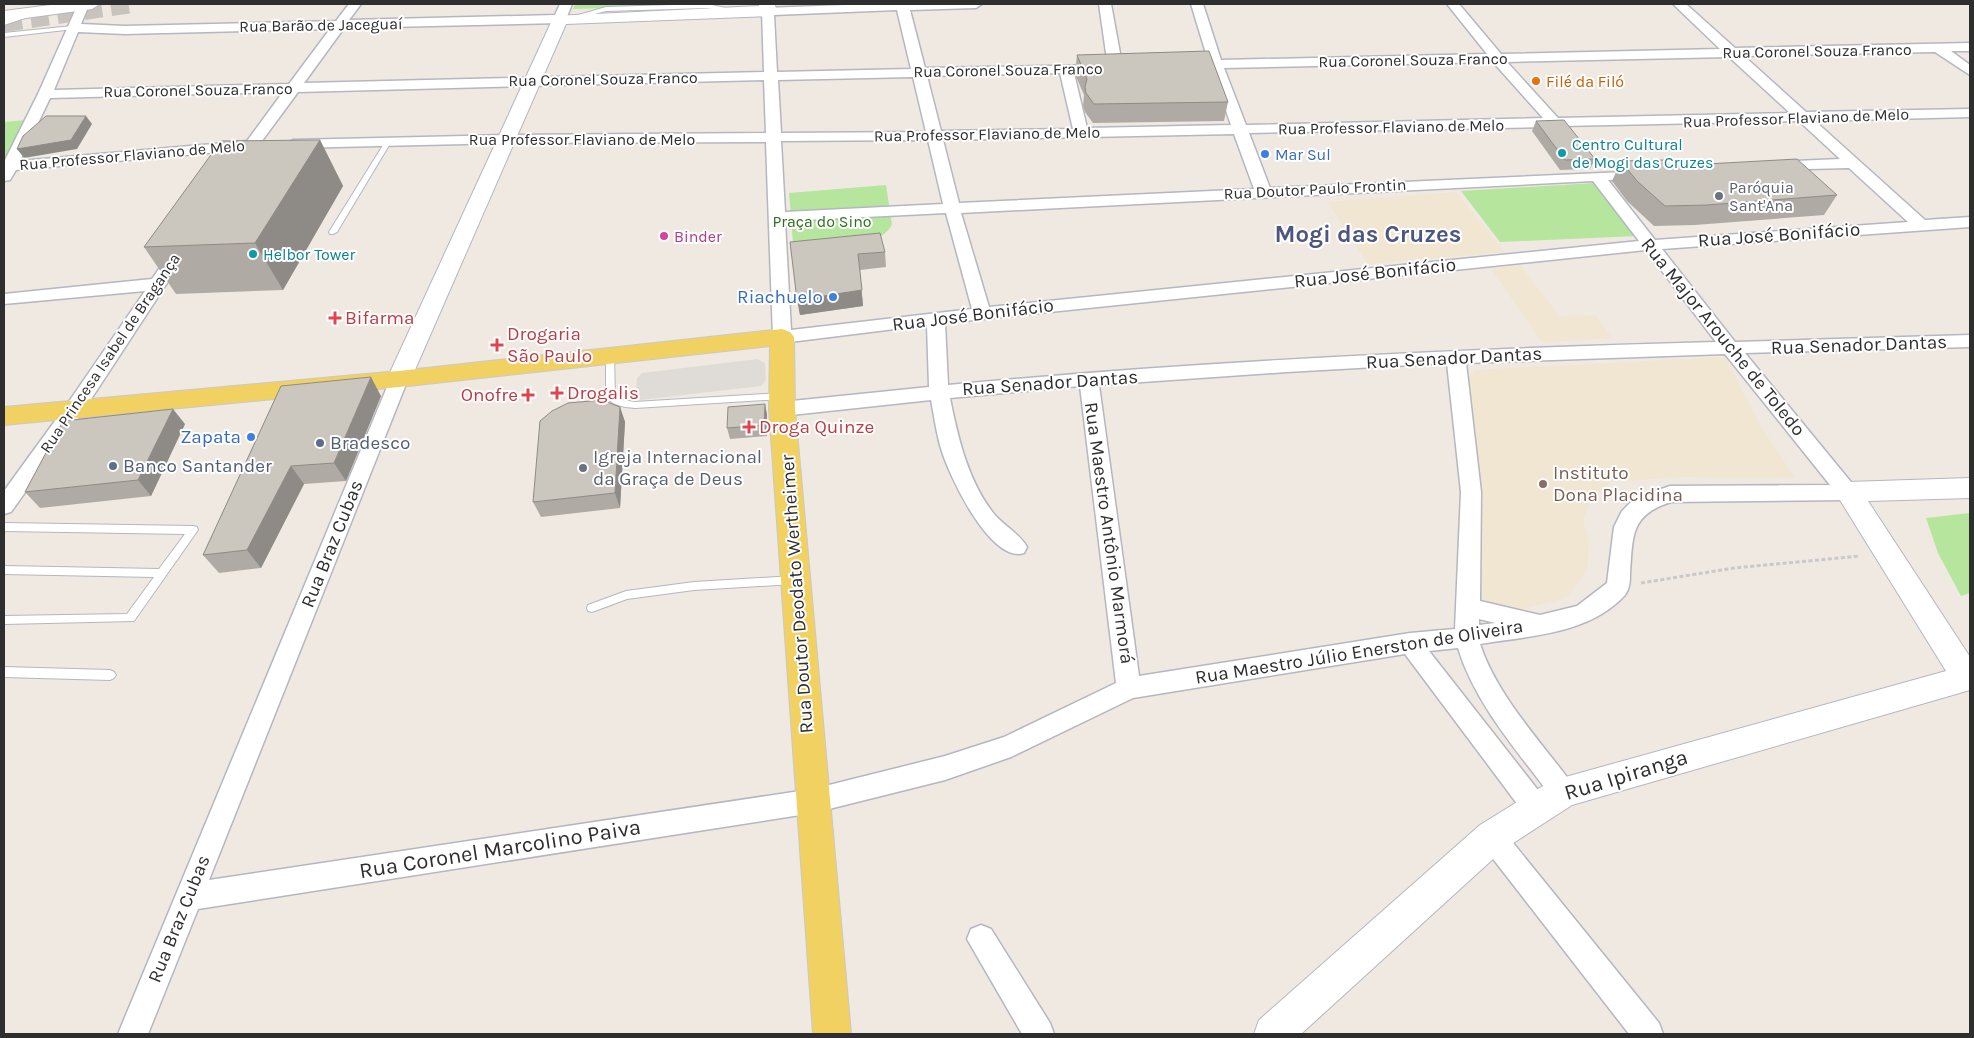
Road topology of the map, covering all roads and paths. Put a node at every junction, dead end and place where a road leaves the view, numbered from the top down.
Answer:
1 (87, 4) edge
2 (355, 4) edge
3 (902, 4) edge
4 (976, 4) edge
5 (1105, 4) edge
6 (1197, 4) edge
7 (1453, 4) edge
8 (1679, 4) edge
9 (768, 7) edge
10 (47, 10) junction
11 (566, 14) edge
12 (4, 16) edge
13 (4, 23) edge
14 (340, 25) junction
15 (72, 28) junction
16 (4, 35) edge
17 (1970, 47) edge
18 (1938, 48) junction
19 (1113, 53) edge
20 (1735, 53) junction
21 (1496, 58) junction
22 (1216, 64) junction
23 (1169, 66) edge
24 (1122, 67) edge
25 (1066, 69) junction
26 (1970, 71) edge
27 (918, 72) junction
28 (770, 76) junction
29 (534, 80) junction
30 (294, 88) junction
31 (45, 94) junction
32 (1970, 113) edge
33 (1805, 118) junction
34 (1556, 124) junction
35 (1242, 130) junction
36 (1080, 132) junction
37 (934, 136) junction
38 (773, 138) junction
39 (508, 139) junction
40 (388, 142) junction
41 (251, 145) junction
42 (1855, 163) junction
43 (1756, 168) edge
44 (6, 171) edge
45 (1657, 173) edge
46 (1597, 176) junction
47 (229, 178) edge
48 (1264, 191) junction
49 (952, 208) junction
50 (776, 217) junction
51 (1970, 222) edge
52 (1921, 225) junction
53 (333, 232) dead end
54 (191, 235) edge
55 (1650, 245) junction
56 (158, 284) junction
57 (4, 299) edge
58 (982, 313) junction
59 (936, 320) junction
60 (782, 337) junction
61 (1970, 342) edge
62 (1732, 349) junction
63 (610, 356) junction
64 (1456, 356) junction
65 (399, 379) junction
66 (1089, 379) junction
67 (940, 392) junction
68 (782, 403) junction
69 (75, 408) junction
70 (4, 416) edge
71 (1970, 488) edge
72 (1916, 490) junction
73 (1848, 492) junction
74 (4, 506) edge
75 (4, 527) edge
76 (1016, 546) dead end
77 (1885, 553) junction
78 (4, 570) edge
79 (163, 573) junction
80 (796, 579) junction
81 (1618, 587) junction
82 (592, 608) dead end
83 (1469, 608) junction
84 (4, 620) edge
85 (1551, 623) junction
86 (1466, 637) junction
87 (1410, 643) junction
88 (4, 672) edge
89 (110, 675) dead end
90 (1968, 680) edge
91 (1130, 688) junction
92 (1550, 800) junction
93 (813, 801) junction
94 (1492, 837) junction
95 (188, 896) junction
96 (981, 939) dead end
97 (133, 1034) edge
98 (832, 1034) edge
99 (1039, 1034) edge
100 (1273, 1034) edge
101 (1648, 1034) edge

1 - 10 main road
1 - 15 street
2 - 14 street
3 - 4 street
3 - 9 street
3 - 27 street
5 - 19 street
6 - 22 street
7 - 21 street
8 - 20 street
9 - 11 main road, Rua Barão de Jaceguaí
9 - 28 street, Rua Doutor Deodato Wertheimer
10 - 12 main road
10 - 13 lane
11 - 14 street, Rua Barão de Jaceguaí
11 - 29 main road, Rua Braz Cubas
14 - 15 street, Rua Barão de Jaceguaí
14 - 30 street
15 - 16 lane
15 - 31 street
17 - 18 street, Rua Coronel Souza Franco
18 - 20 street, Rua Coronel Souza Franco
18 - 26 street
20 - 21 street, Rua Coronel Souza Franco
20 - 33 street
21 - 22 street, Rua Coronel Souza Franco
21 - 34 street
22 - 23 street, Rua Coronel Souza Franco
22 - 35 street
24 - 25 street, Rua Coronel Souza Franco
25 - 27 street, Rua Coronel Souza Franco
25 - 36 street
27 - 28 street, Rua Coronel Souza Franco
27 - 37 street
28 - 29 street, Rua Coronel Souza Franco
28 - 38 street, Rua Doutor Deodato Wertheimer
29 - 30 street, Rua Coronel Souza Franco
29 - 39 main road, Rua Braz Cubas
30 - 31 street, Rua Coronel Souza Franco
30 - 41 street
31 - 44 street
32 - 33 street, Rua Professor Flaviano de Melo
33 - 34 street, Rua Professor Flaviano de Melo
33 - 42 street
34 - 35 street, Rua Professor Flaviano de Melo
35 - 36 street, Rua Professor Flaviano de Melo
35 - 48 street
36 - 37 street, Rua Professor Flaviano de Melo
37 - 38 street, Rua Professor Flaviano de Melo
37 - 49 street
38 - 39 street, Rua Professor Flaviano de Melo
38 - 50 street, Rua Doutor Deodato Wertheimer
39 - 40 street, Rua Professor Flaviano de Melo
39 - 65 main road, Rua Braz Cubas
40 - 41 street, Rua Professor Flaviano de Melo
40 - 53 lane
41 - 44 street, Rua Professor Flaviano de Melo
41 - 47 street
42 - 43 street
42 - 52 street
45 - 46 street, Rua Doutor Paulo Frontin
46 - 48 street, Rua Doutor Paulo Frontin
46 - 55 street, Rua Major Arouche de Toledo
48 - 49 street, Rua Doutor Paulo Frontin
49 - 50 street, Rua Doutor Paulo Frontin
49 - 58 street
50 - 60 street, Rua Doutor Deodato Wertheimer
51 - 52 street, Rua José Bonifácio
52 - 55 street, Rua José Bonifácio
54 - 56 street, Rua Princesa Isabel de Bragança
55 - 58 street, Rua José Bonifácio
55 - 62 street, Rua Major Arouche de Toledo
56 - 57 street
56 - 69 street, Rua Princesa Isabel de Bragança
58 - 59 street, Rua José Bonifácio
59 - 60 street, Rua José Bonifácio
59 - 67 street, Rua Senador Dantas
60 - 63 main road
60 - 68 main road, Rua Doutor Deodato Wertheimer
61 - 62 street, Rua Senador Dantas
62 - 64 street, Rua Senador Dantas
62 - 73 street, Rua Major Arouche de Toledo
63 - 65 main road
63 - 68 lane
64 - 66 street, Rua Senador Dantas
64 - 83 street
65 - 69 main road
65 - 95 street, Rua Braz Cubas
66 - 67 street, Rua Senador Dantas
66 - 91 street, Rua Maestro Antônio Marmorá
67 - 68 street, Rua Senador Dantas
67 - 76 street
68 - 80 main road, Rua Doutor Deodato Wertheimer
69 - 70 main road
69 - 74 street, Rua Princesa Isabel de Bragança
71 - 72 main road
72 - 73 main road
72 - 77 main road, Rua Major Arouche de Toledo
73 - 77 main road, Rua Major Arouche de Toledo
73 - 81 street
75 - 79 lane
77 - 81 path
77 - 90 main road, Rua Major Arouche de Toledo
78 - 79 lane
79 - 84 lane
80 - 82 lane
80 - 93 main road, Rua Doutor Deodato Wertheimer
81 - 85 street, Rua Maestro Júlio Enerston de Oliveira
83 - 85 street
83 - 86 street
85 - 86 street, Rua Maestro Júlio Enerston de Oliveira
86 - 87 street, Rua Maestro Júlio Enerston de Oliveira
86 - 92 street
87 - 91 street, Rua Maestro Júlio Enerston de Oliveira
87 - 92 street
88 - 89 lane
90 - 92 main road, Rua Ipiranga
91 - 93 street, Rua Maestro Júlio Enerston de Oliveira
92 - 94 main road, Rua Ipiranga
93 - 95 street, Rua Coronel Marcolino Paiva
93 - 98 main road, Rua Doutor Deodato Wertheimer
94 - 100 main road, Rua Ipiranga
94 - 101 street
95 - 97 street, Rua Braz Cubas
96 - 99 street

